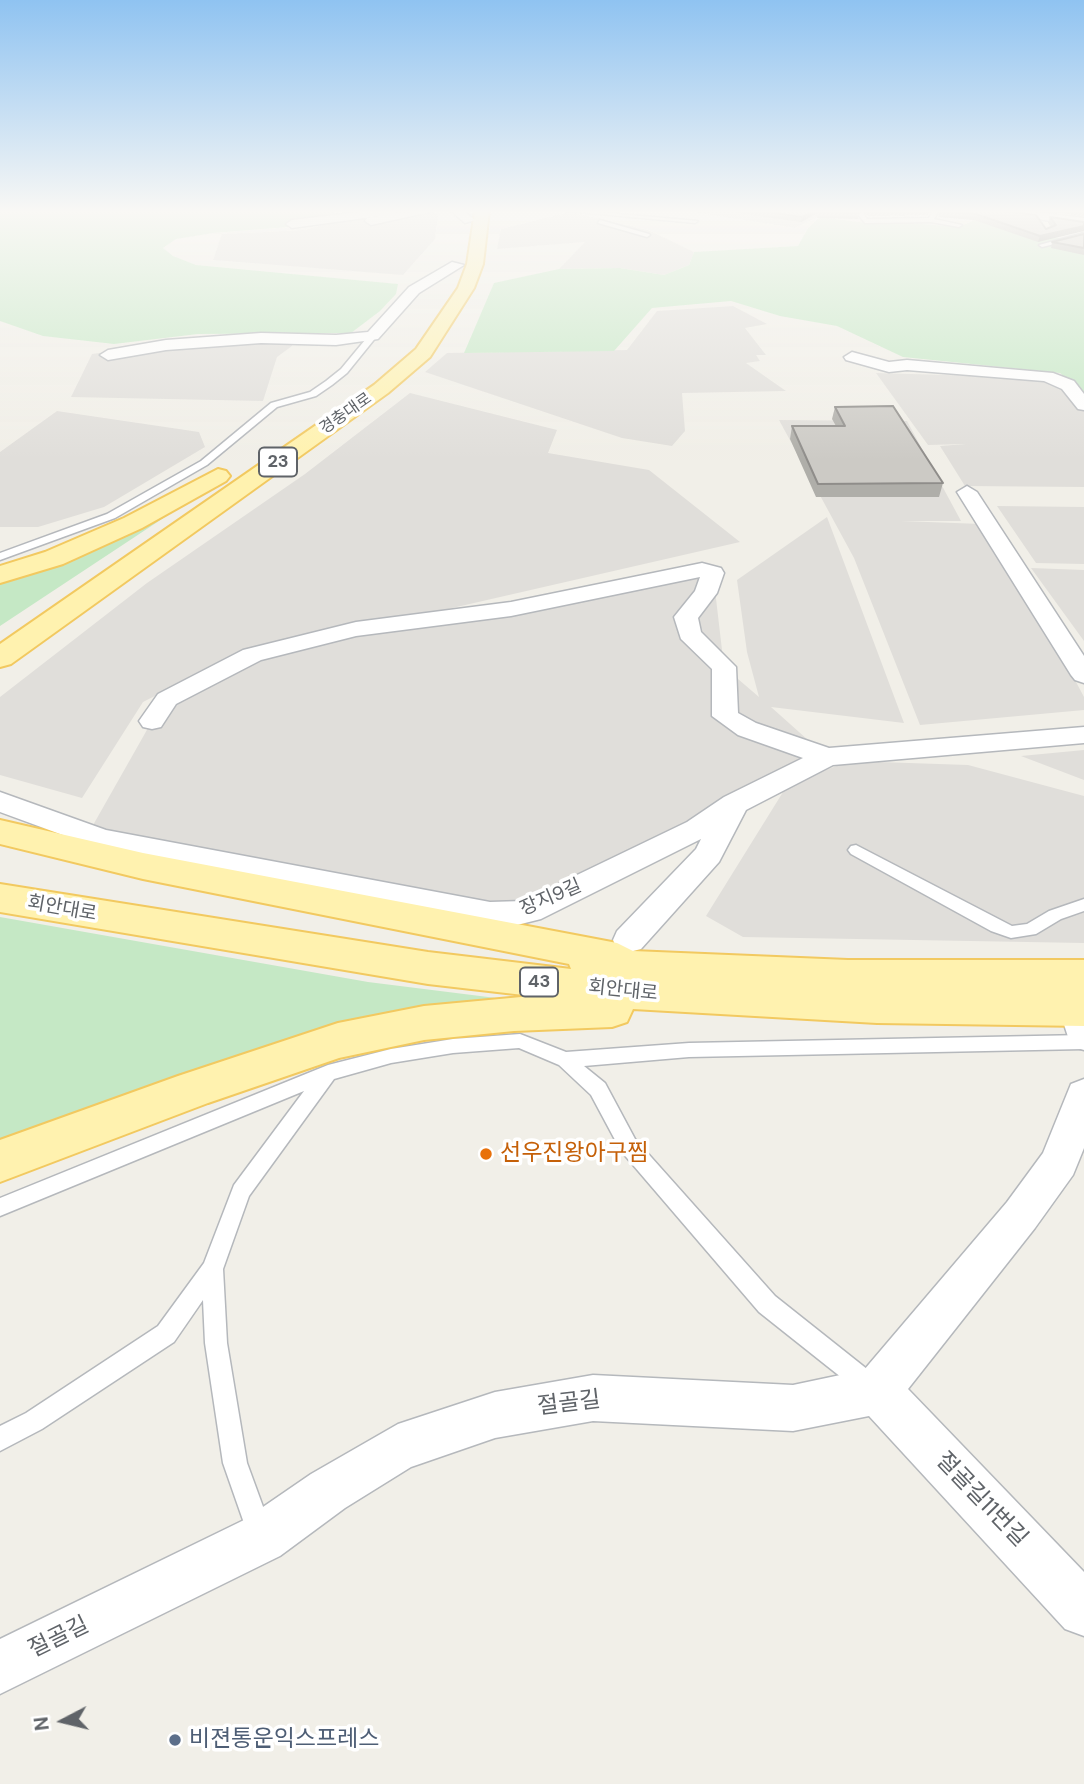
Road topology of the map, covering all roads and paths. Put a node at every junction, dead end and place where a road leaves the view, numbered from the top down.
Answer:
1 (410, 294) edge
2 (442, 294) edge
3 (462, 294) edge
4 (373, 336) junction
5 (108, 355) dead end
6 (852, 357) dead end
7 (386, 370) junction
8 (1084, 405) edge
9 (967, 492) dead end
10 (0, 557) edge
11 (0, 575) edge
12 (103, 587) junction
13 (0, 639) edge
14 (0, 658) edge
15 (0, 671) edge
16 (1084, 675) edge
17 (152, 721) dead end
18 (1084, 735) edge
19 (827, 757) junction
20 (0, 801) edge
21 (734, 804) junction
22 (0, 832) edge
23 (856, 850) dead end
24 (0, 878) edge
25 (0, 898) edge
26 (1084, 905) edge
27 (629, 940) dead end
28 (667, 968) junction
29 (877, 1006) junction
30 (1082, 1014) edge
31 (565, 1060) junction
32 (328, 1073) junction
33 (1084, 1095) edge
34 (0, 1161) edge
35 (0, 1207) edge
36 (212, 1269) junction
37 (877, 1391) junction
38 (0, 1439) edge
39 (262, 1538) junction
40 (1084, 1610) edge
41 (0, 1667) edge

1 - 4 street
2 - 7 main road, 경충대로 / 23
3 - 12 main road, 경충대로 / 23
4 - 5 street
4 - 10 lane
6 - 8 street
7 - 11 main road
7 - 13 main road, 경충대로 / 23
9 - 16 street
12 - 14 main road, 경충대로 / 23
12 - 15 main road
17 - 19 street
18 - 19 street, 장지9길
19 - 21 street, 장지9길
20 - 21 street, 장지9길
21 - 27 street
22 - 28 main road
23 - 26 lane
24 - 28 main road, 회안대로 / 43
25 - 29 main road, 회안대로 / 43
28 - 30 main road, 회안대로 / 43
29 - 30 main road, 회안대로 / 43
29 - 34 main road
30 - 31 lane
31 - 32 lane
31 - 37 lane
32 - 35 lane
32 - 36 lane
33 - 37 street
36 - 38 lane
36 - 39 lane
37 - 39 street, 절골길
37 - 40 street, 절골길11번길
39 - 41 street, 절골길

